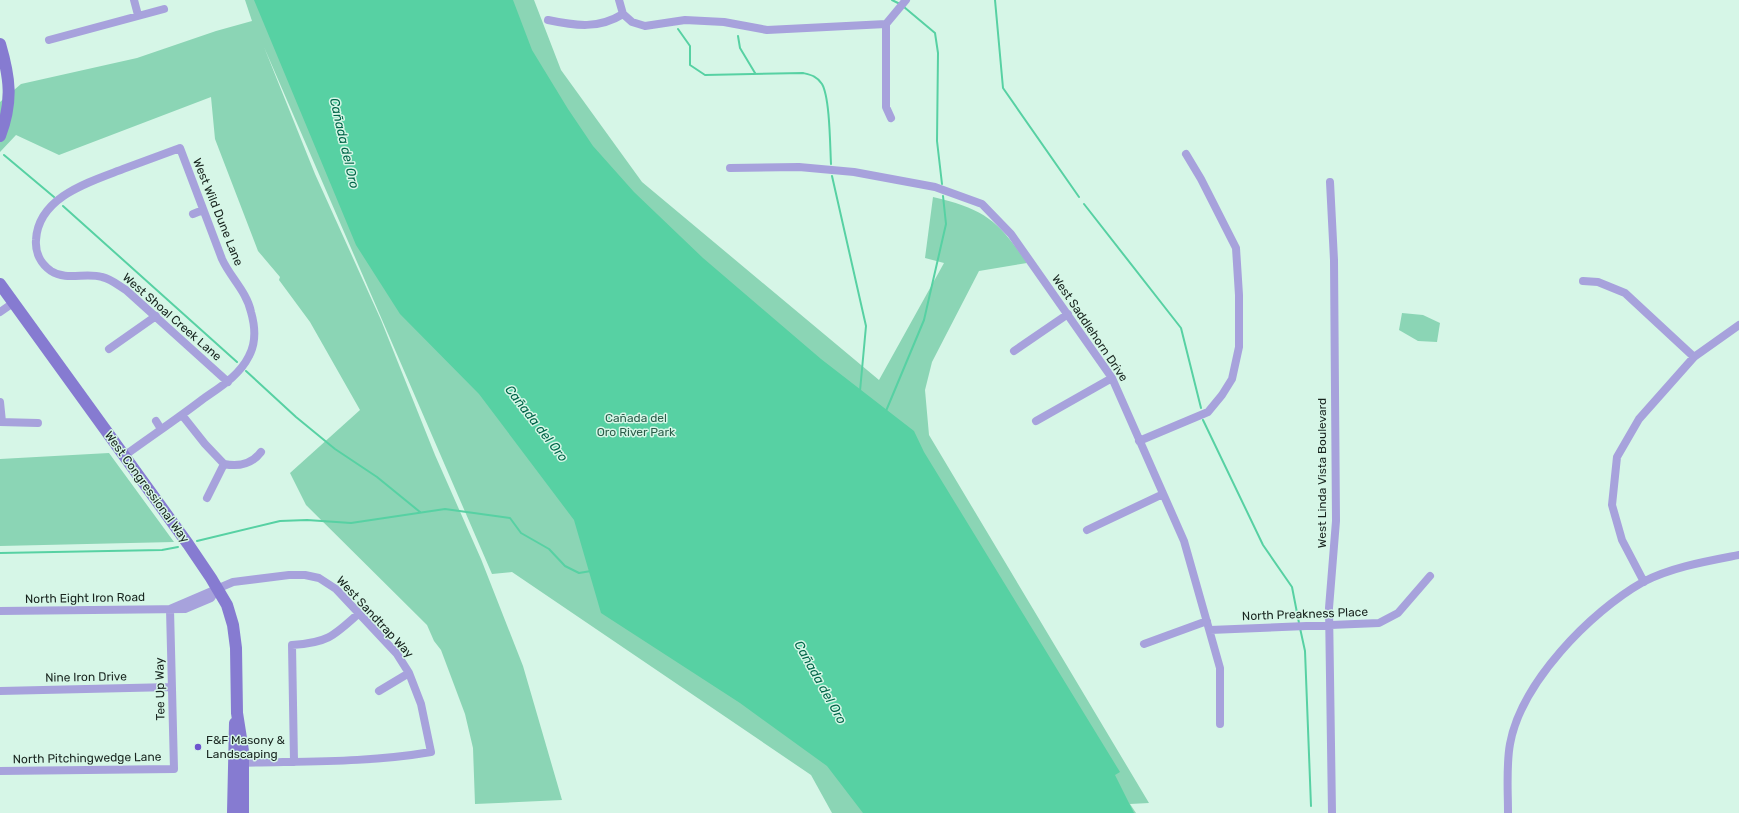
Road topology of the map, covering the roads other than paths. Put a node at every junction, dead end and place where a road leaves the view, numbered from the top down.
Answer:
1 (134, 0) edge
2 (619, 0) edge
3 (906, 0) edge
4 (164, 9) dead end
5 (623, 14) junction
6 (138, 15) junction
7 (548, 20) dead end
8 (886, 24) junction
9 (49, 40) dead end
10 (0, 44) edge
11 (891, 118) dead end
12 (0, 136) edge
13 (180, 148) joint
14 (1186, 154) dead end
15 (730, 168) dead end
16 (1330, 182) dead end
17 (203, 210) junction
18 (193, 214) dead end
19 (1583, 281) dead end
20 (0, 284) edge
21 (13, 303) junction
22 (0, 312) edge
23 (1068, 314) junction
24 (156, 316) junction
25 (1739, 324) edge
26 (109, 349) dead end
27 (1014, 351) dead end
28 (1694, 357) junction
29 (1112, 378) junction
30 (228, 382) junction
31 (0, 402) edge
32 (182, 415) junction
33 (156, 421) dead end
34 (1036, 421) dead end
35 (1, 422) edge
36 (38, 423) dead end
37 (161, 430) junction
38 (1139, 441) junction
39 (261, 452) dead end
40 (124, 456) junction
41 (224, 464) junction
42 (1163, 494) junction
43 (207, 498) dead end
44 (1087, 530) dead end
45 (1739, 554) edge
46 (1430, 576) dead end
47 (1644, 582) junction
48 (218, 588) junction
49 (170, 609) junction
50 (0, 611) edge
51 (358, 614) junction
52 (1207, 621) junction
53 (1328, 626) junction
54 (1210, 630) junction
55 (1144, 644) dead end
56 (409, 673) junction
57 (172, 687) junction
58 (0, 691) edge
59 (379, 691) dead end
60 (1220, 724) dead end
61 (294, 762) junction
62 (238, 763) junction
63 (174, 769) joint
64 (0, 771) edge
65 (239, 804) edge
66 (248, 813) edge
67 (1332, 813) edge
68 (1508, 813) edge

1 - 6 street
2 - 5 street
3 - 8 street
4 - 6 street
5 - 7 street
5 - 8 street
6 - 9 street
8 - 11 street
10 - 12 street
13 - 17 street, West Wild Dune Lane
13 - 24 street, West Shoal Creek Lane
14 - 38 street
15 - 23 street, West Saddlehorn Drive
16 - 53 street, West Linda Vista Boulevard
17 - 18 street
17 - 30 street, West Wild Dune Lane
19 - 28 street
20 - 21 street, West Congressional Way
21 - 22 street
21 - 40 street, West Congressional Way
23 - 27 street
23 - 29 street, West Saddlehorn Drive
24 - 26 street
24 - 30 street, West Shoal Creek Lane
25 - 28 street
28 - 47 street
29 - 34 street
29 - 38 street, West Saddlehorn Drive
30 - 32 street, West Wild Dune Lane
31 - 35 street
32 - 37 street, West Wild Dune Lane
32 - 41 street
33 - 37 street
35 - 36 street
37 - 40 street, West Wild Dune Lane
38 - 42 street, West Saddlehorn Drive
39 - 41 street
40 - 48 street, West Congressional Way
41 - 43 street
42 - 44 street
42 - 52 street, West Saddlehorn Drive
45 - 47 street
46 - 53 street, North Preakness Place
47 - 68 street
48 - 49 street, North Eight Iron Road
48 - 51 street, West Sandtrap Way
48 - 62 street, West Congressional Way
49 - 50 street, North Eight Iron Road
49 - 57 street, Tee Up Way
51 - 56 street, West Sandtrap Way
51 - 61 street
52 - 54 street, West Saddlehorn Drive
52 - 55 street
53 - 54 street, North Preakness Place
53 - 67 street, West Linda Vista Boulevard
54 - 60 street, West Saddlehorn Drive
56 - 59 street
56 - 61 street, West Sandtrap Way
57 - 58 street, Nine Iron Drive
57 - 63 street, Tee Up Way
61 - 62 street
62 - 65 street, West Congressional Way
63 - 64 street, North Pitchingwedge Lane
65 - 66 street, West Congressional Way

